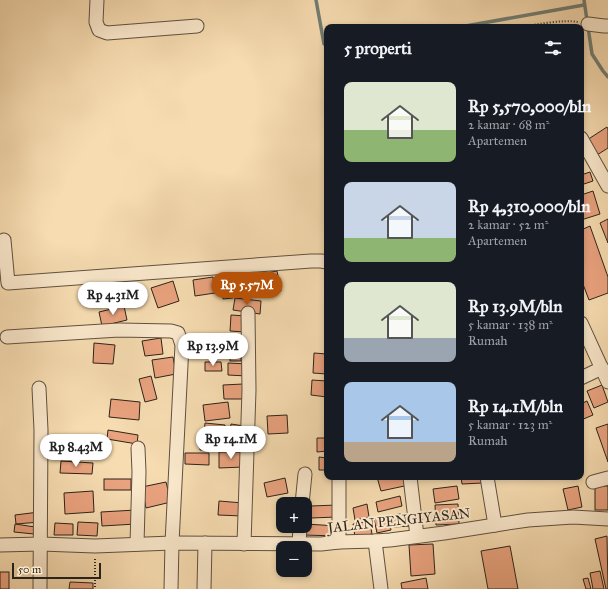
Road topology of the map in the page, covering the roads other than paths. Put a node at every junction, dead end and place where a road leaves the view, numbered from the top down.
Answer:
1 (97, 0) edge
2 (588, 24) dead end
3 (197, 26) dead end
4 (608, 26) edge
5 (584, 143) edge
6 (608, 186) edge
7 (4, 240) dead end
8 (324, 262) edge
9 (248, 313) dead end
10 (584, 329) edge
11 (7, 337) dead end
12 (602, 368) junction
13 (584, 377) edge
14 (608, 382) edge
15 (39, 388) dead end
16 (138, 448) dead end
17 (305, 474) dead end
18 (608, 478) edge
19 (339, 480) edge
20 (410, 480) edge
21 (488, 480) edge
22 (593, 482) dead end
23 (303, 497) edge
24 (608, 519) edge
25 (495, 525) junction
26 (417, 536) junction
27 (375, 541) junction
28 (339, 542) junction
29 (172, 543) junction
30 (205, 543) junction
31 (41, 544) junction
32 (137, 544) junction
33 (244, 544) junction
34 (276, 544) edge
35 (312, 544) edge
36 (0, 545) edge
37 (40, 589) edge
38 (171, 589) edge
39 (204, 589) edge
40 (381, 589) edge

1 - 3 street
2 - 4 street
5 - 6 street
7 - 8 street
9 - 33 street
10 - 12 street
11 - 29 street
12 - 13 street
12 - 14 street
15 - 31 street
16 - 32 street
17 - 23 street
18 - 22 street
19 - 28 street
20 - 26 street
21 - 25 street
24 - 25 street, JALAN PENGIYASAN
25 - 26 street, JALAN PENGIYASAN
26 - 27 street, JALAN PENGIYASAN
27 - 28 street, JALAN PENGIYASAN
27 - 40 street
28 - 35 street, JALAN PENGIYASAN
29 - 30 street, JALAN PENGIYASAN
29 - 32 street, JALAN PENGIYASAN
29 - 38 street
30 - 33 street, JALAN PENGIYASAN
30 - 39 street
31 - 32 street, JALAN PENGIYASAN
31 - 36 street, JALAN PENGIYASAN
31 - 37 street
33 - 34 street, JALAN PENGIYASAN

